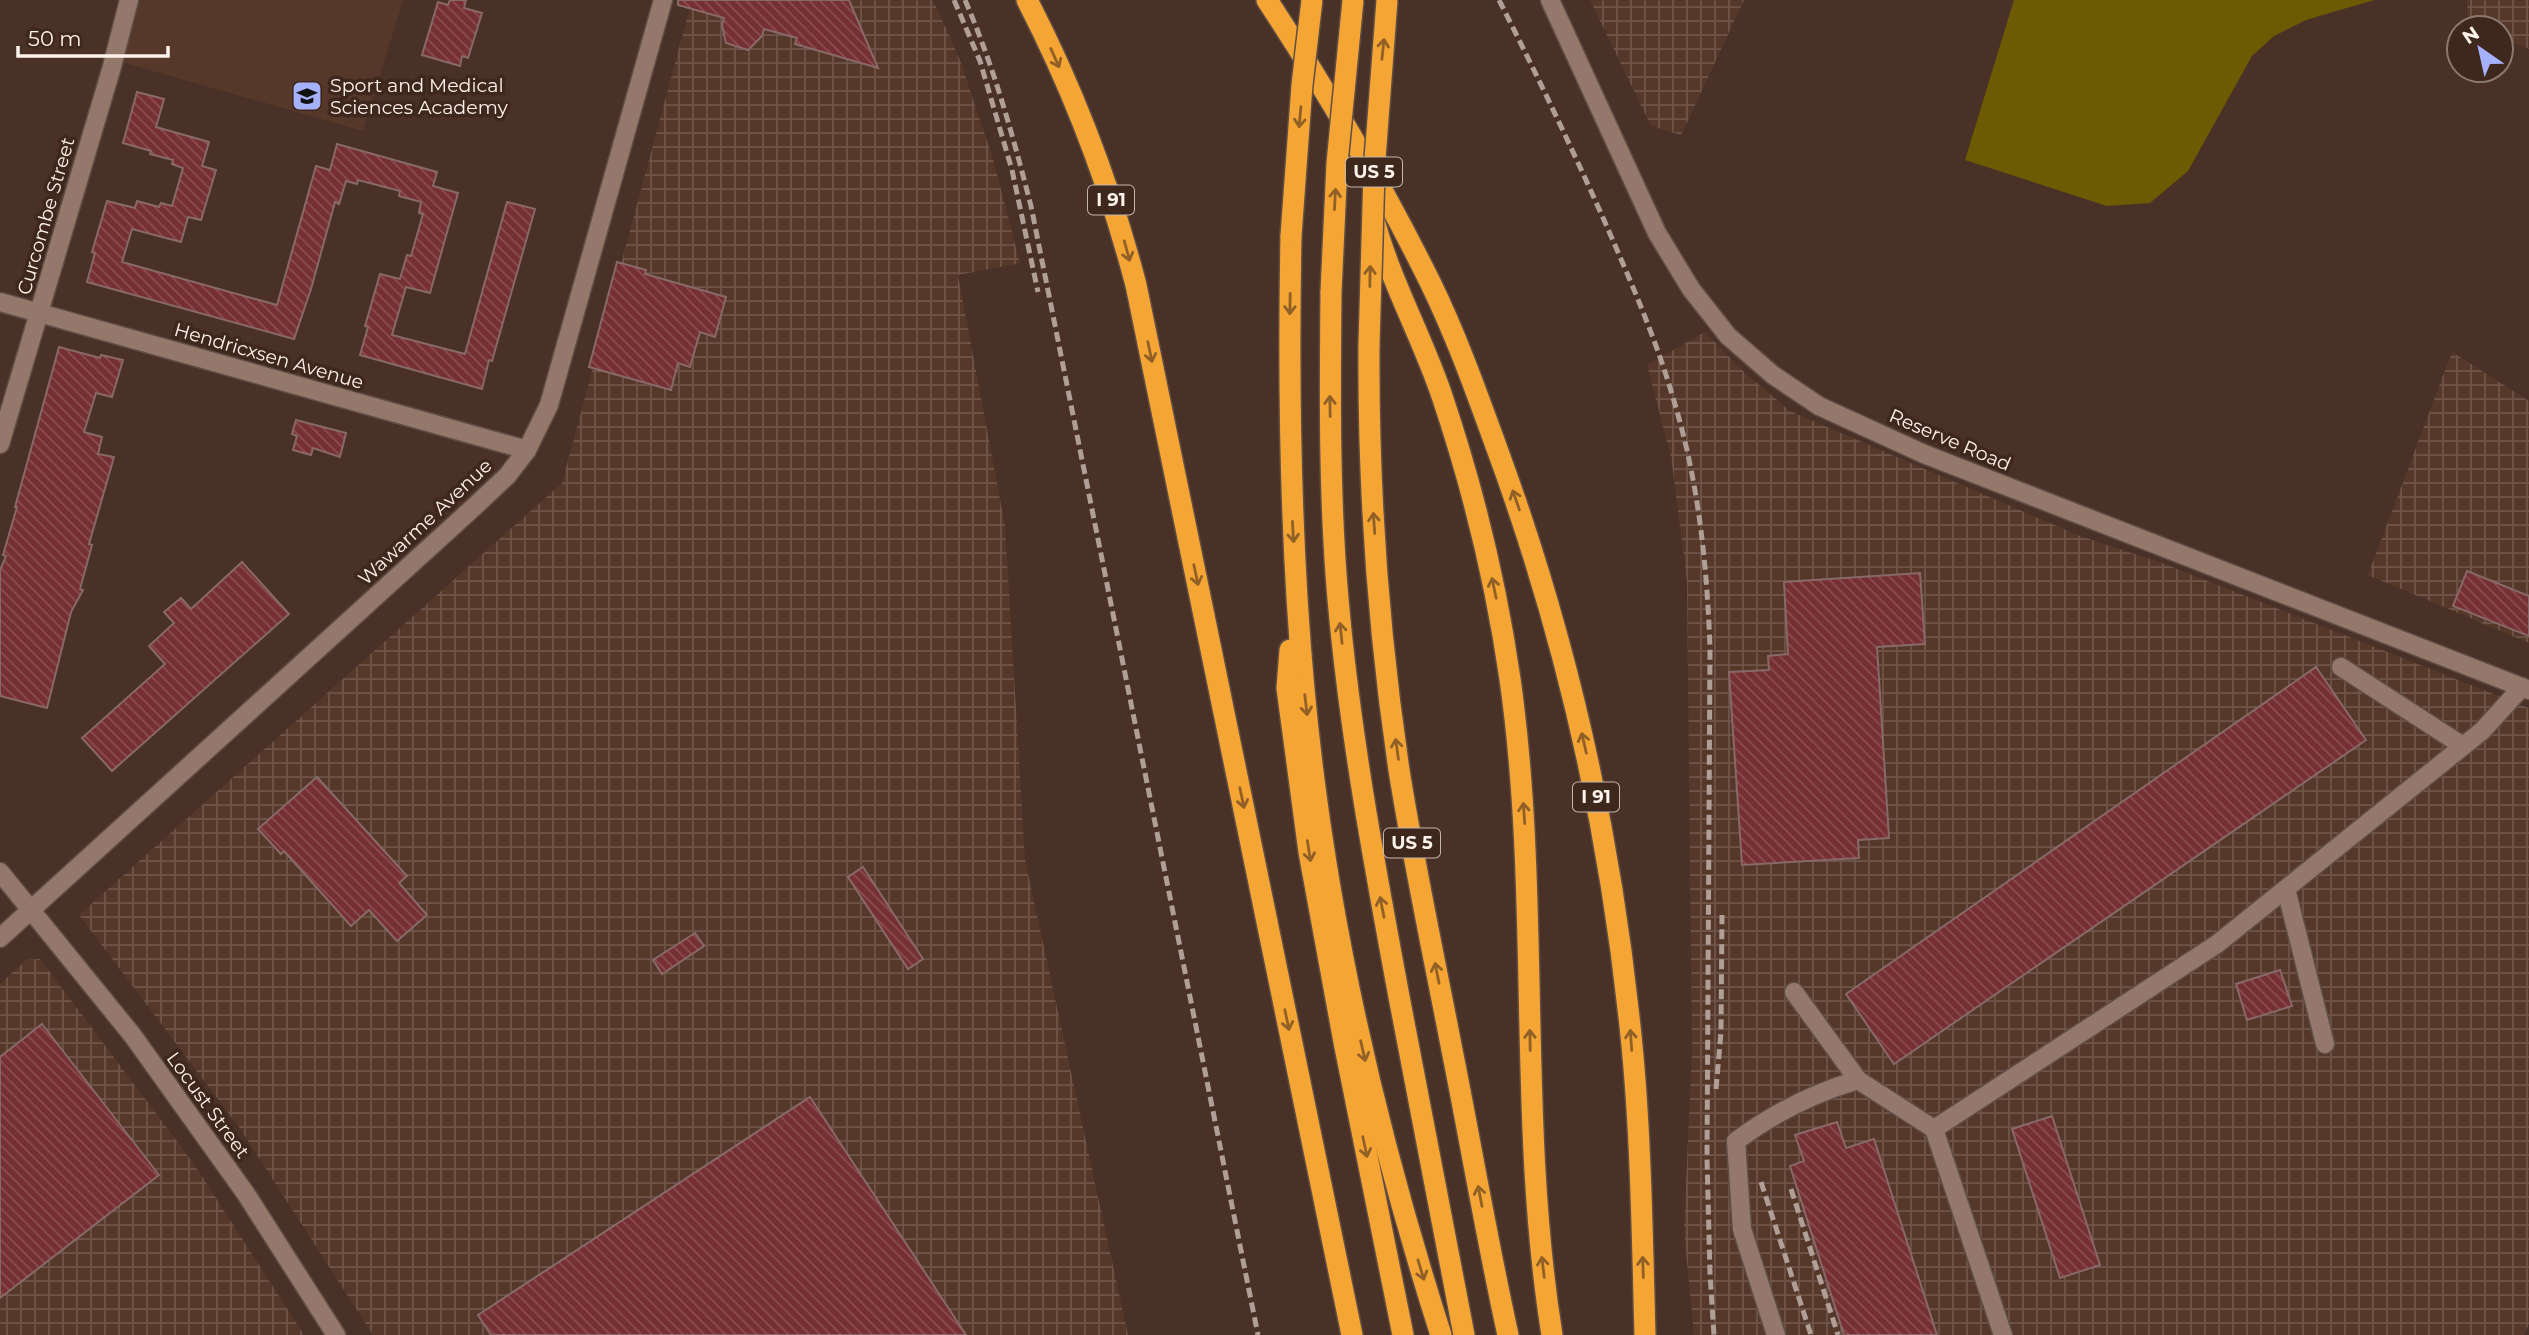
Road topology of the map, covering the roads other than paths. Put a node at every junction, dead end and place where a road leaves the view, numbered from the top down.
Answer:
1 (129, 0) edge
2 (663, 0) edge
3 (1027, 0) edge
4 (1267, 0) edge
5 (1312, 0) edge
6 (1353, 0) edge
7 (1387, 0) edge
8 (1550, 0) edge
9 (1367, 166) junction
10 (0, 302) edge
11 (39, 313) junction
12 (0, 444) edge
13 (527, 450) junction
14 (1296, 589) junction
15 (2340, 667) dead end
16 (2526, 688) edge
17 (2463, 746) junction
18 (0, 872) edge
19 (2286, 889) junction
20 (31, 911) junction
21 (0, 938) edge
22 (1794, 992) dead end
23 (2325, 1044) dead end
24 (1858, 1080) junction
25 (1934, 1129) junction
26 (336, 1335) edge
27 (1352, 1335) edge
28 (1403, 1335) edge
29 (1441, 1335) edge
30 (1464, 1335) edge
31 (1508, 1335) edge
32 (1552, 1335) edge
33 (1645, 1335) edge
34 (1776, 1335) edge
35 (2003, 1335) edge

1 - 11 street, Curcombe Street
2 - 13 street, Wawarme Avenue
3 -> 27 highway, I 91
4 - 9 highway, I 91, bridge
5 -> 14 highway, bridge
30 -> 6 highway, bridge
31 -> 7 highway, US 5, bridge
8 - 16 street, Reserve Road
32 -> 9 highway, bridge
33 -> 9 highway, I 91, bridge
10 - 11 street, Hendricxsen Avenue
11 - 12 street, Curcombe Street
11 - 13 street, Hendricxsen Avenue
13 - 20 street, Wawarme Avenue
14 -> 28 highway
14 -> 29 highway
15 - 17 street
16 - 17 street
17 - 19 street
18 - 20 street
19 - 23 street
19 - 25 street
20 - 21 street, Wawarme Avenue
20 - 26 street, Locust Street
22 - 24 street
24 - 25 street
24 - 34 street
25 - 35 street

